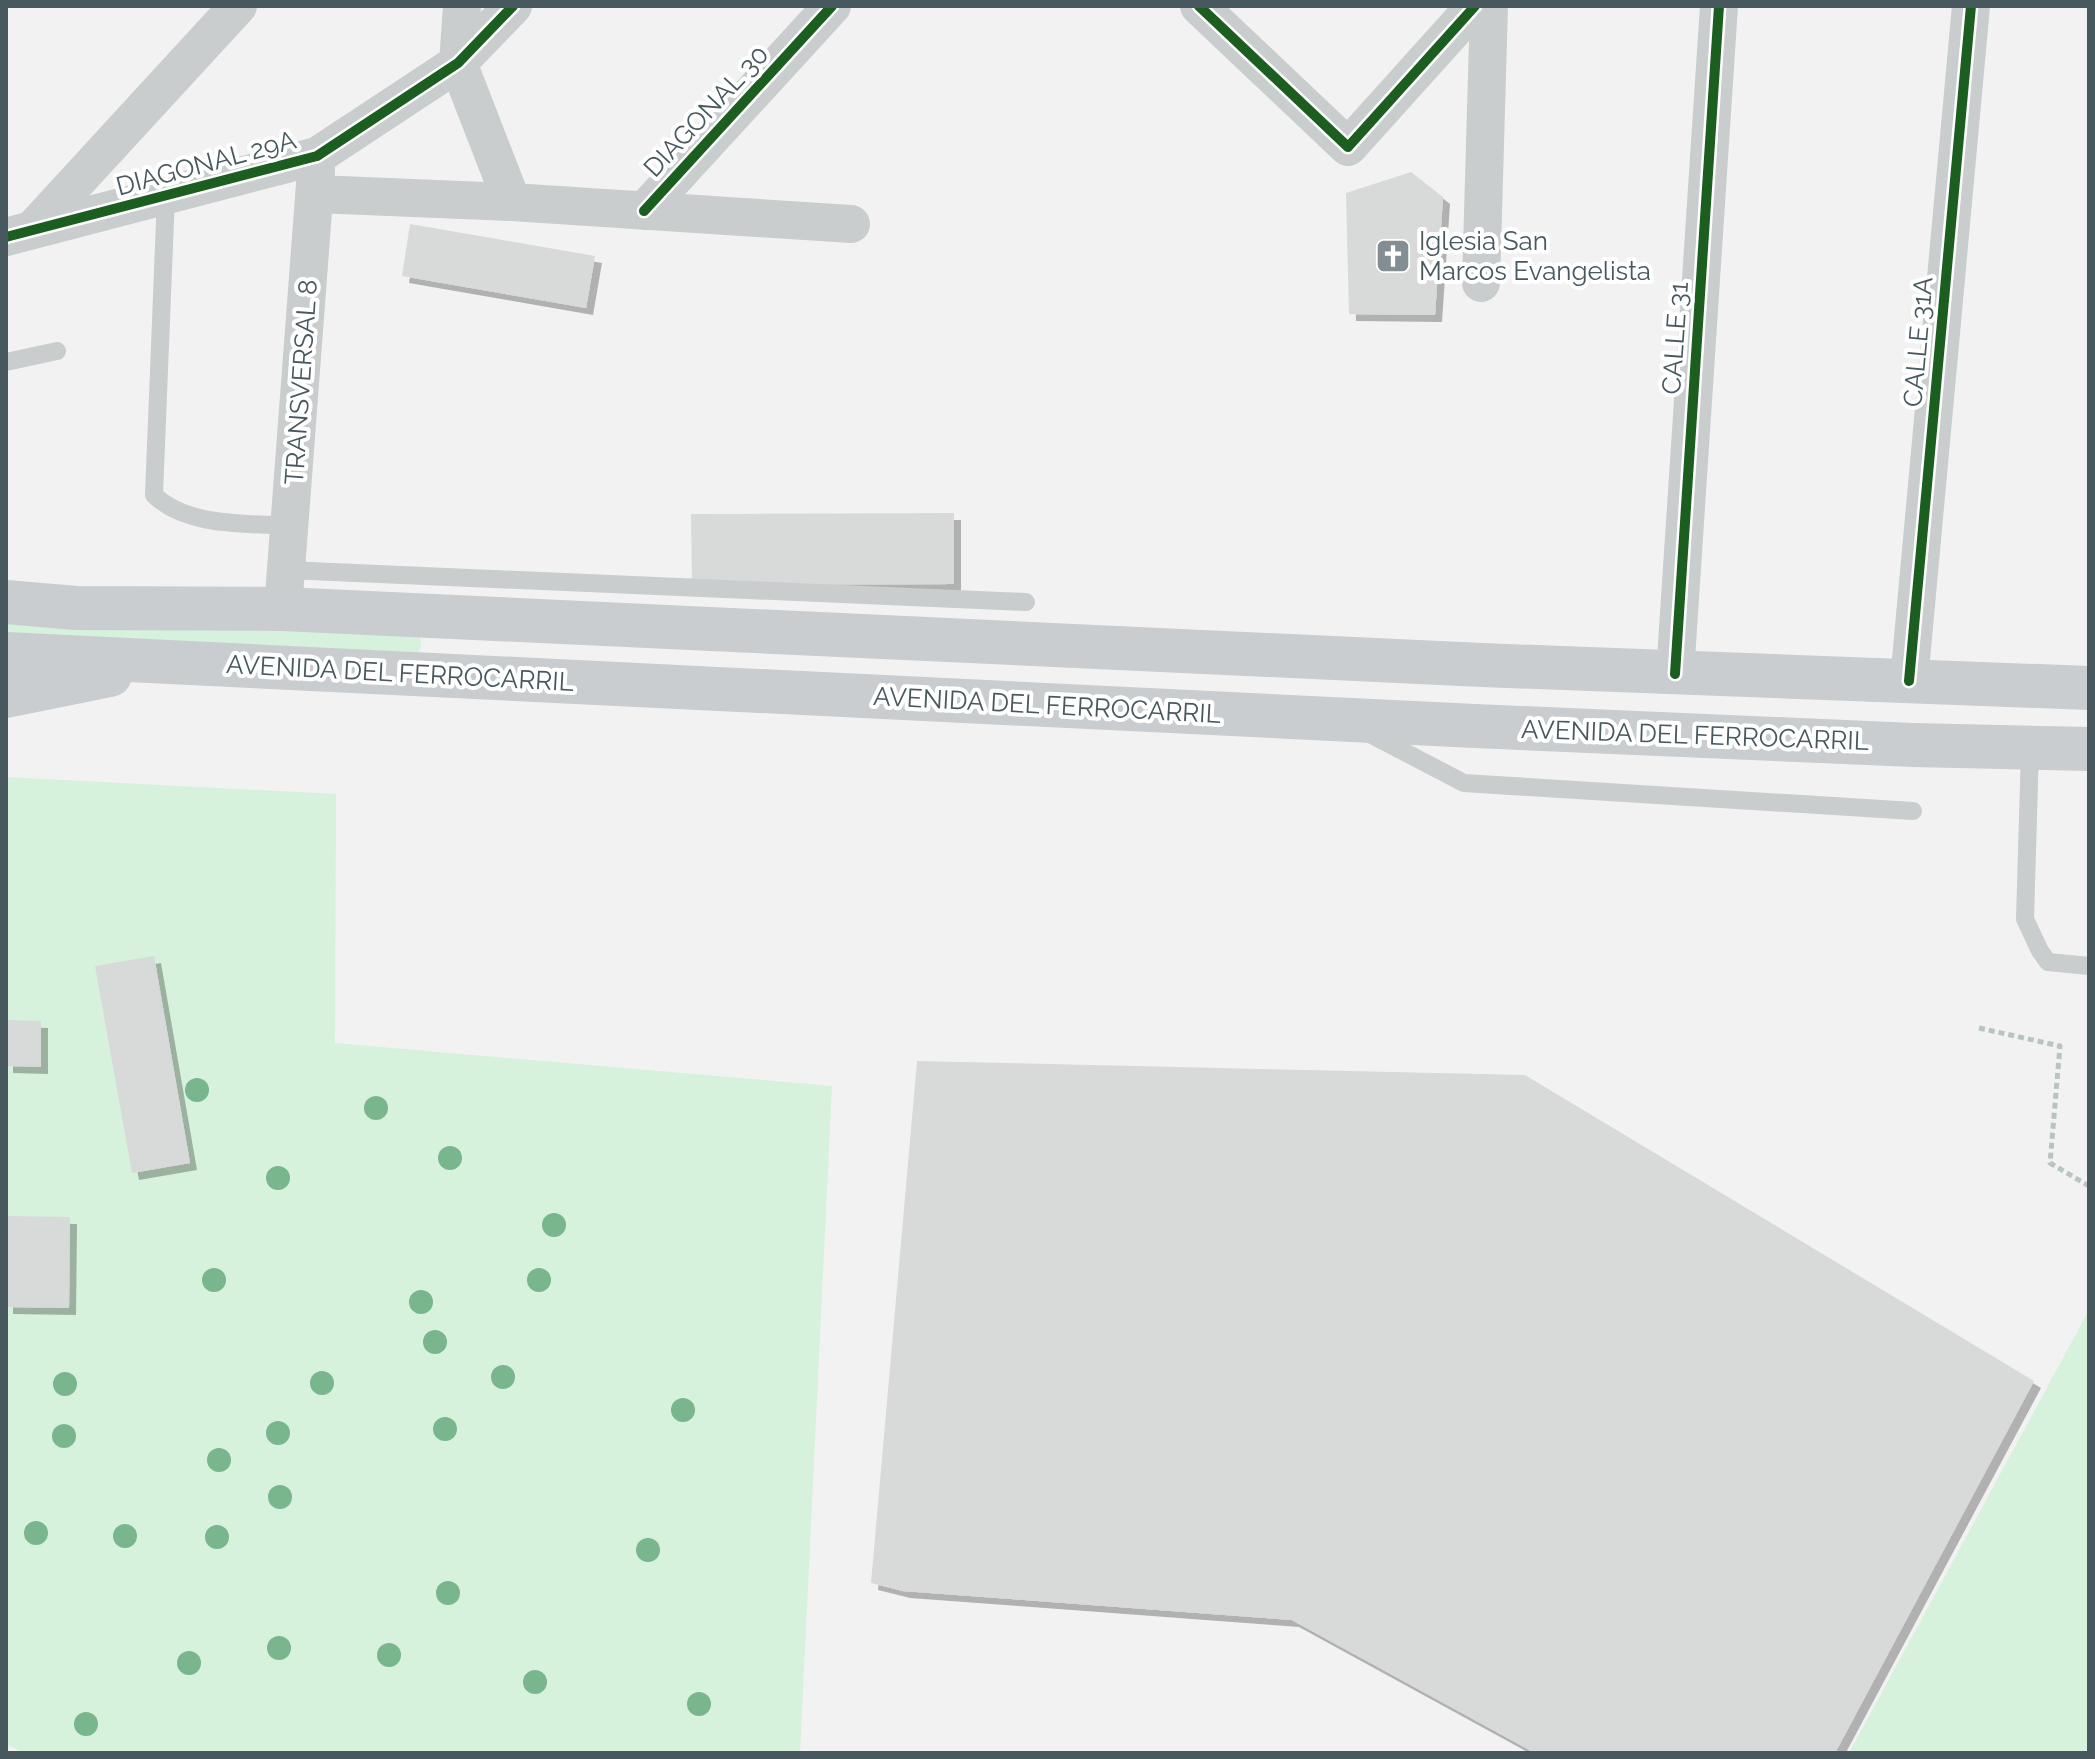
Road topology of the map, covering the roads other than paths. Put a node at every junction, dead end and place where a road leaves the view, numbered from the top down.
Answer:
1 (238, 6) edge
2 (462, 6) edge
3 (513, 6) edge
4 (832, 6) edge
5 (1199, 6) edge
6 (1475, 6) edge
7 (1489, 6) edge
8 (1719, 6) edge
9 (1971, 6) edge
10 (458, 63) junction
11 (317, 156) junction
12 (316, 194) junction
13 (166, 196) junction
14 (512, 202) junction
15 (644, 211) junction
16 (851, 224) dead end
17 (19, 234) edge
18 (1481, 283) dead end
19 (57, 351) dead end
20 (6, 362) edge
21 (290, 526) junction
22 (285, 590) junction
23 (6, 602) edge
24 (1026, 602) dead end
25 (6, 654) edge
26 (169, 663) junction
27 (1675, 674) junction
28 (1909, 681) junction
29 (2089, 688) edge
30 (6, 696) edge
31 (1341, 719) junction
32 (2030, 749) junction
33 (2089, 749) edge
34 (1913, 811) dead end
35 (2089, 966) edge

1 - 17 street
2 - 10 street
3 - 10 street, DIAGONAL 29A
4 - 15 street, DIAGONAL 30
5 - 6 street
7 - 18 street
8 - 27 street, CALLE 31
9 - 28 street, CALLE 31A
10 - 11 street, DIAGONAL 29A
10 - 14 street
11 - 12 street, TRANSVERSAL 8
11 - 13 street, DIAGONAL 29A
12 - 14 street
12 - 21 street, TRANSVERSAL 8
13 - 17 street, DIAGONAL 29A
13 - 21 lane
14 - 15 street
15 - 16 street
19 - 20 lane
21 - 22 street, TRANSVERSAL 8
22 - 23 main road
22 - 24 lane
22 - 27 main road
25 - 26 main road, AVENIDA DEL FERROCARRIL
26 - 30 main road
26 - 31 main road, AVENIDA DEL FERROCARRIL
27 - 28 main road
28 - 29 main road
31 - 32 main road, AVENIDA DEL FERROCARRIL
31 - 34 lane
32 - 33 main road, AVENIDA DEL FERROCARRIL
32 - 35 lane

